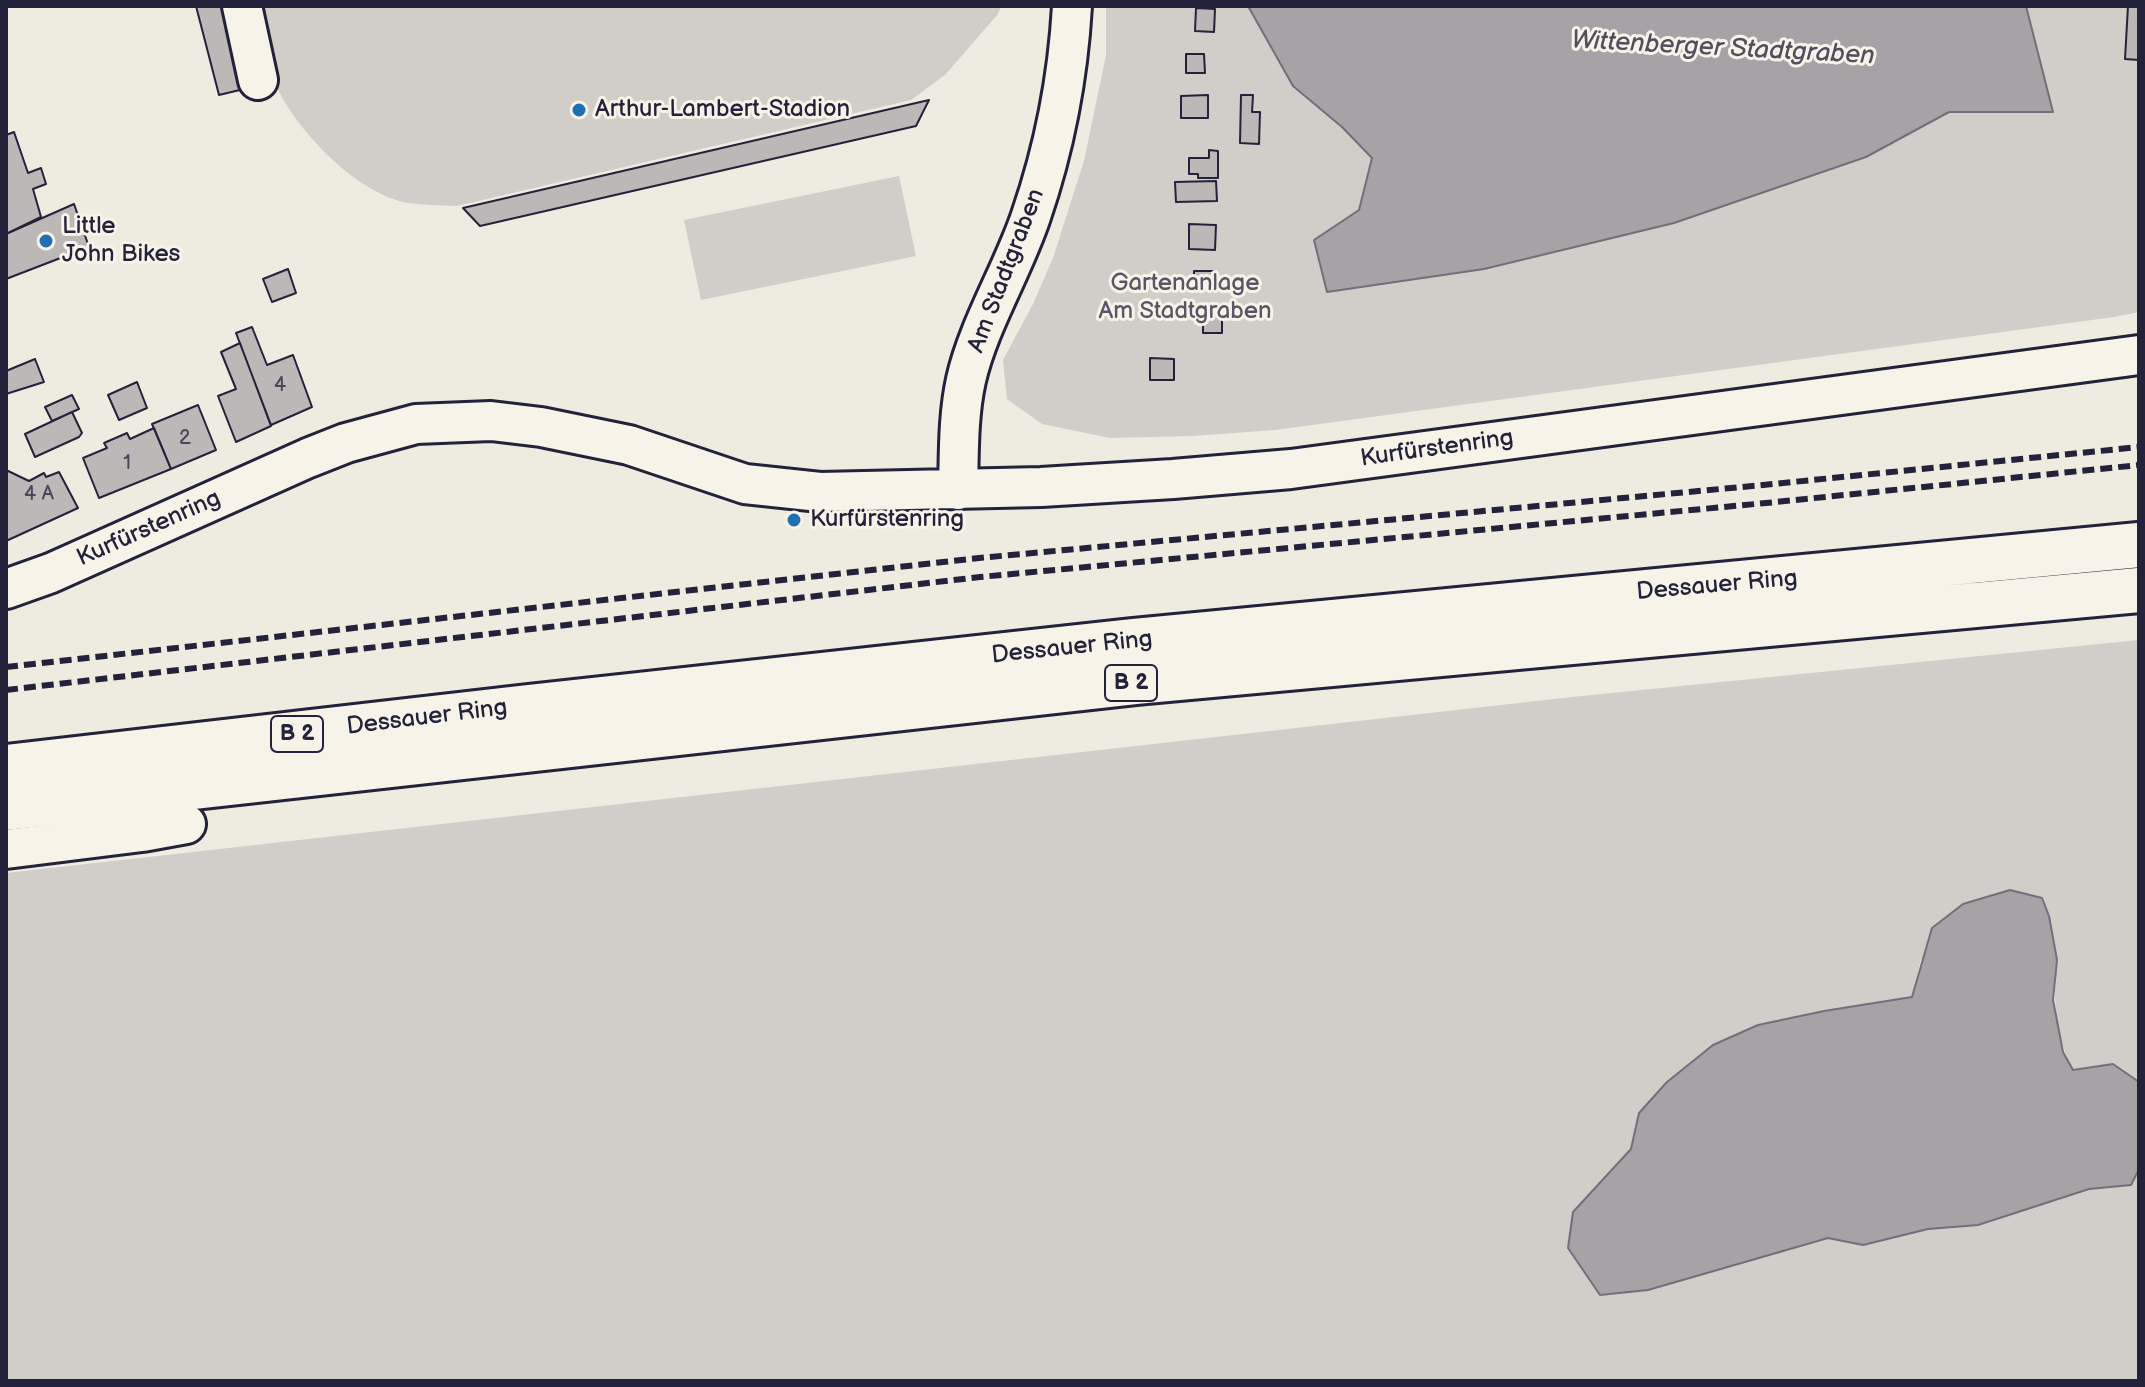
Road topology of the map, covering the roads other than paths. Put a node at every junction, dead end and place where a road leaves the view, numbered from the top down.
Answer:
1 (242, 6) edge
2 (1072, 6) edge
3 (258, 80) dead end
4 (2139, 355) edge
5 (958, 490) junction
6 (2139, 545) edge
7 (6, 589) edge
8 (2139, 590) edge
9 (6, 767) edge
10 (6, 808) edge
11 (186, 824) dead end
12 (6, 849) edge

1 - 3 street
2 - 5 street, Am Stadtgraben
4 - 5 street, Kurfürstenring
5 - 7 street, Kurfürstenring
6 - 9 main road, Dessauer Ring / B 2
8 - 10 main road, Dessauer Ring / B 2
11 - 12 street

